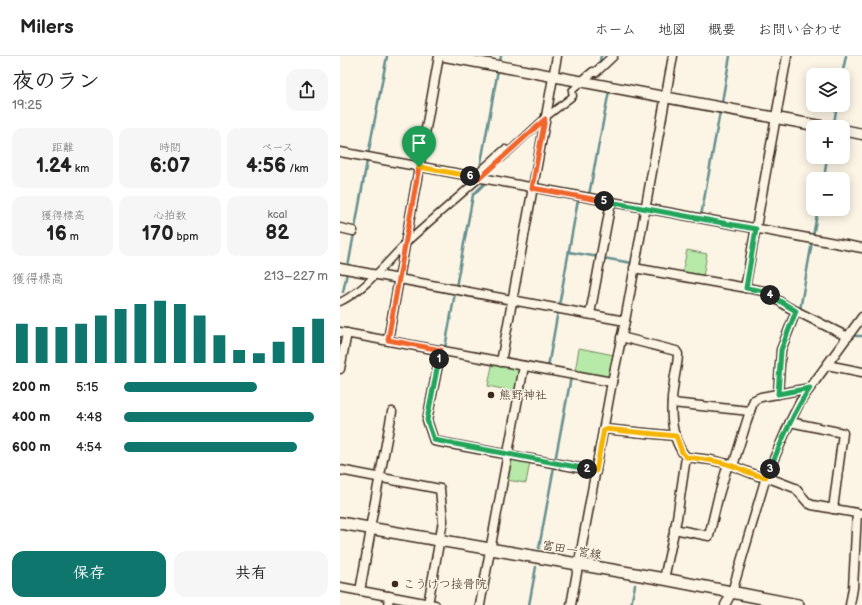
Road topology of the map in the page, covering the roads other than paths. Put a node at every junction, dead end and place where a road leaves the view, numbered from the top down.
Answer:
1 (439, 56) edge
2 (445, 56) edge
3 (557, 56) edge
4 (614, 56) edge
5 (618, 56) edge
6 (673, 56) edge
7 (788, 56) edge
8 (553, 76) junction
9 (586, 81) junction
10 (665, 97) junction
11 (776, 118) junction
12 (545, 119) junction
13 (806, 124) edge
14 (850, 131) edge
15 (862, 134) edge
16 (505, 150) dead end
17 (340, 152) edge
18 (419, 167) junction
19 (477, 177) junction
20 (532, 188) junction
21 (611, 202) junction
22 (644, 208) junction
23 (340, 228) edge
24 (756, 229) junction
25 (353, 231) dead end
26 (405, 244) junction
27 (862, 248) edge
28 (340, 268) edge
29 (634, 268) junction
30 (375, 275) junction
31 (399, 280) junction
32 (746, 288) junction
33 (511, 300) junction
34 (340, 302) edge
35 (796, 311) junction
36 (590, 314) junction
37 (862, 317) edge
38 (625, 321) junction
39 (343, 332) edge
40 (621, 337) junction
41 (848, 337) junction
42 (388, 340) junction
43 (441, 350) junction
44 (501, 362) junction
45 (827, 365) junction
46 (524, 366) junction
47 (340, 369) edge
48 (862, 372) edge
49 (612, 382) junction
50 (810, 388) junction
51 (778, 394) junction
52 (672, 403) junction
53 (750, 411) junction
54 (392, 412) dead end
55 (790, 422) junction
56 (604, 429) junction
57 (676, 436) junction
58 (507, 455) junction
59 (686, 457) junction
60 (730, 465) junction
61 (340, 470) edge
62 (596, 471) junction
63 (766, 477) junction
64 (380, 478) junction
65 (833, 509) junction
66 (859, 514) edge
67 (340, 523) edge
68 (370, 528) junction
69 (674, 529) junction
70 (440, 540) junction
71 (491, 549) junction
72 (578, 564) junction
73 (664, 579) junction
74 (340, 587) edge
75 (360, 591) junction
76 (732, 592) junction
77 (389, 601) edge
78 (432, 604) edge
79 (792, 604) edge
80 (480, 605) edge
81 (571, 605) edge
82 (725, 605) edge
83 (850, 605) edge

1 - 18 street
2 - 8 street
3 - 8 street
4 - 9 street
5 - 9 street
6 - 10 street
7 - 11 street
8 - 9 street
8 - 12 street
9 - 10 street
9 - 12 street
10 - 11 street
10 - 22 street
11 - 13 street
11 - 24 street
12 - 19 street
12 - 20 street
14 - 15 street
16 - 19 street
17 - 18 street
18 - 19 street
18 - 26 street
19 - 20 street
19 - 26 street
20 - 21 street
20 - 33 street
21 - 22 street
21 - 36 street
22 - 24 street
22 - 29 street
23 - 25 street
24 - 27 street
24 - 32 street
26 - 30 street
26 - 31 street
28 - 30 street
29 - 32 street
29 - 38 street
30 - 31 street
30 - 34 street
31 - 33 street
31 - 42 street
32 - 35 street
33 - 36 street
33 - 44 street
35 - 41 street
35 - 51 street
36 - 38 street
37 - 41 street
38 - 40 street
39 - 42 street
39 - 47 street
40 - 49 street
40 - 52 street
41 - 45 street
42 - 43 street
43 - 44 street
43 - 58 street
44 - 46 street
45 - 48 street
45 - 50 street
46 - 49 street
46 - 58 street
49 - 56 street
50 - 51 street
50 - 55 street
51 - 53 street
52 - 53 street
52 - 57 street
53 - 60 street
54 - 64 street
55 - 63 street
55 - 65 street
56 - 57 street
56 - 62 street
57 - 59 street
58 - 62 street
58 - 71 street
59 - 60 street
59 - 69 street
60 - 63 street
60 - 69 street
61 - 64 street
62 - 72 street
63 - 65 street
63 - 76 street
64 - 68 street
64 - 70 street
65 - 66 street
66 - 83 street
67 - 68 main road, 富田一宮線
68 - 70 main road, 富田一宮線
68 - 75 street
69 - 73 street
70 - 71 main road, 富田一宮線
70 - 78 street
71 - 72 main road, 富田一宮線
71 - 80 street
72 - 73 main road, 富田一宮線
72 - 81 street
73 - 76 main road, 富田一宮線
74 - 75 street
75 - 77 street
76 - 79 main road, 富田一宮線
76 - 82 street
77 - 78 street

